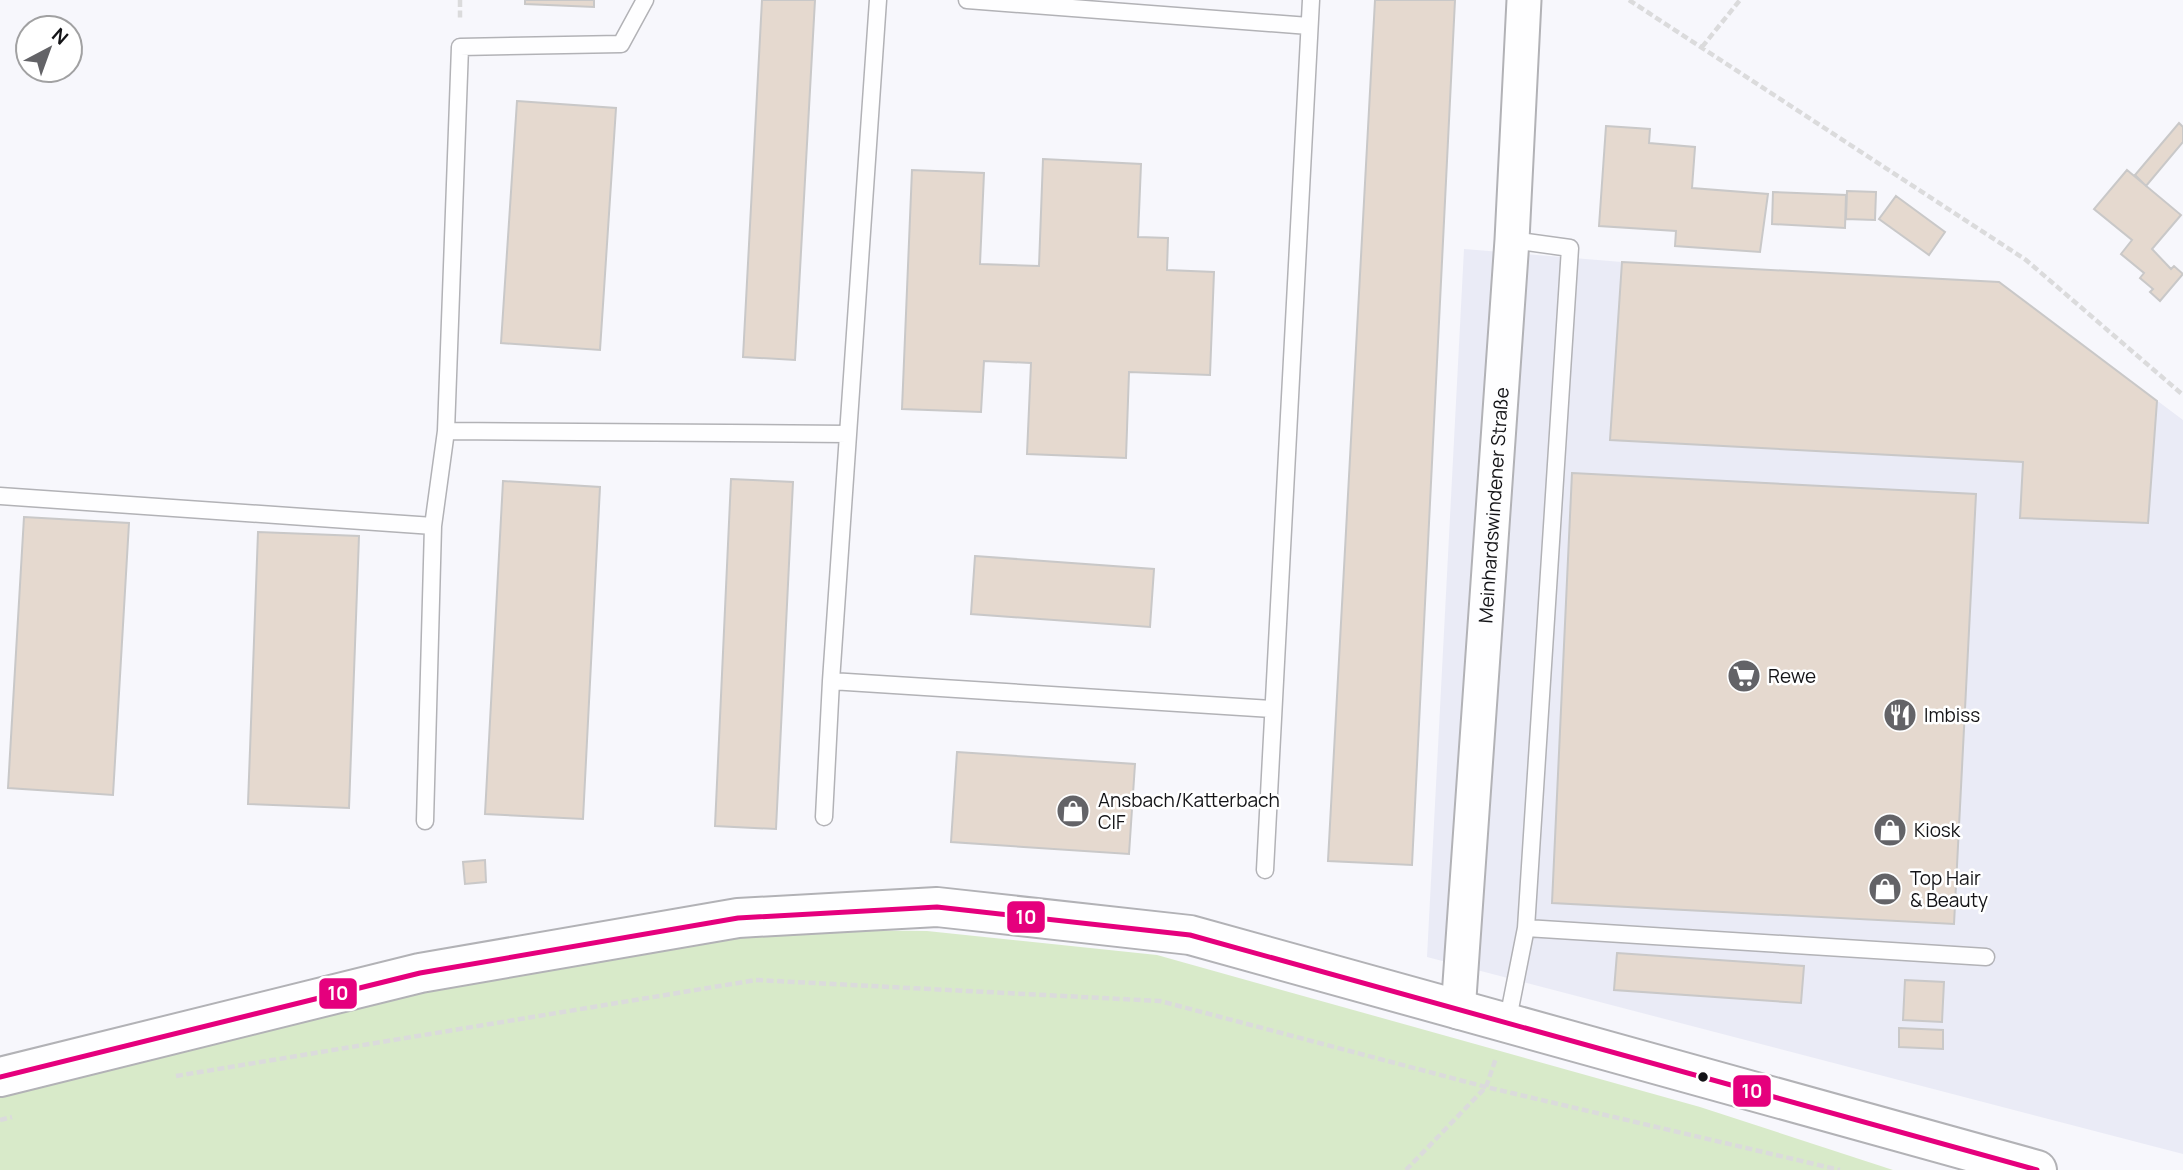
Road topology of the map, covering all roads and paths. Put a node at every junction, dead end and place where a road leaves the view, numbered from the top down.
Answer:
1 (645, 0) edge
2 (878, 0) edge
3 (967, 0) edge
4 (1311, 0) edge
5 (1524, 0) edge
6 (1629, 0) edge
7 (1740, 0) edge
8 (1310, 26) junction
9 (1702, 47) junction
10 (1512, 240) junction
11 (2183, 395) edge
12 (446, 430) junction
13 (848, 433) junction
14 (0, 496) edge
15 (433, 526) junction
16 (831, 681) junction
17 (1272, 709) junction
18 (824, 817) dead end
19 (425, 821) dead end
20 (1265, 870) dead end
21 (1526, 928) junction
22 (1986, 957) dead end
23 (1458, 1012) junction
24 (1507, 1024) junction
25 (0, 1077) edge
26 (172, 1077) dead end
27 (1486, 1087) junction
28 (13, 1116) dead end
29 (0, 1120) edge
30 (1406, 1170) edge
31 (1840, 1170) edge
32 (2037, 1170) edge

1 - 12 lane
2 - 13 lane
3 - 8 lane
4 - 8 lane
5 - 10 street, Meinhardswindener Straße
6 - 9 path
7 - 9 path
8 - 17 lane
9 - 11 path
10 - 21 lane
10 - 23 street, Meinhardswindener Straße
12 - 13 lane
12 - 15 lane
13 - 16 lane
14 - 15 lane
15 - 19 lane
16 - 17 lane
16 - 18 lane
17 - 20 lane
21 - 22 lane
21 - 24 lane
23 - 24 street
23 - 25 street
24 - 32 street
26 - 27 path
27 - 30 path
27 - 31 path
28 - 29 path

